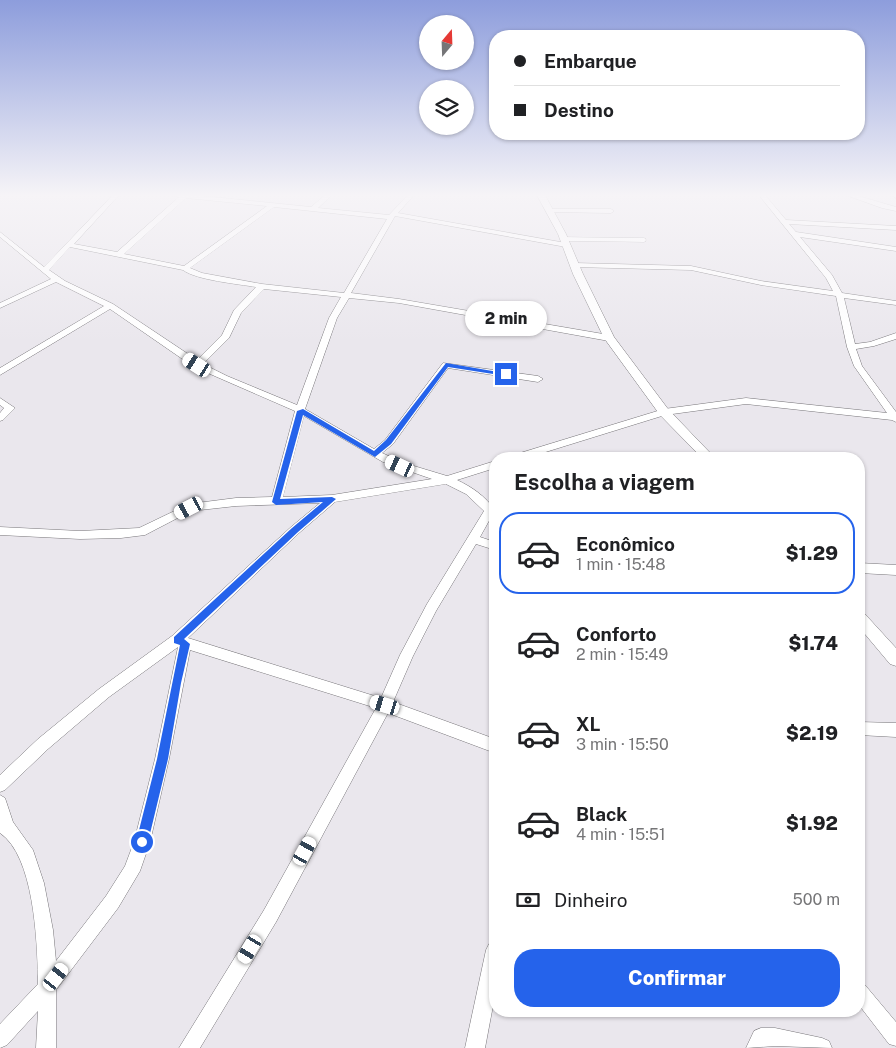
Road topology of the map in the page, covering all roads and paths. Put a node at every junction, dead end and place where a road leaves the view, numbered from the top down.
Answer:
1 (13, 244) edge
2 (130, 244) edge
3 (219, 244) edge
4 (376, 244) edge
5 (566, 244) edge
6 (803, 244) edge
7 (862, 244) edge
8 (70, 245) joint
9 (896, 249) edge
10 (119, 254) junction
11 (574, 265) junction
12 (185, 268) junction
13 (44, 271) junction
14 (57, 279) junction
15 (262, 286) junction
16 (345, 294) junction
17 (840, 296) junction
18 (896, 303) edge
19 (0, 306) edge
20 (110, 306) junction
21 (896, 336) edge
22 (609, 338) junction
23 (851, 347) junction
24 (197, 365) junction
25 (0, 372) edge
26 (538, 379) dead end
27 (0, 401) edge
28 (300, 411) junction
29 (664, 412) junction
30 (0, 418) edge
31 (895, 418) edge
32 (534, 452) edge
33 (703, 452) edge
34 (375, 454) junction
35 (489, 466) edge
36 (446, 480) junction
37 (332, 499) junction
38 (276, 502) junction
39 (489, 509) edge
40 (489, 513) edge
41 (0, 531) edge
42 (474, 539) junction
43 (489, 544) edge
44 (865, 568) edge
45 (896, 570) edge
46 (865, 624) edge
47 (181, 642) junction
48 (896, 659) edge
49 (385, 705) junction
50 (865, 729) edge
51 (896, 730) edge
52 (489, 744) edge
53 (0, 784) edge
54 (0, 803) edge
55 (3, 826) edge
56 (489, 979) edge
57 (46, 989) junction
58 (865, 998) edge
59 (896, 1037) edge
60 (0, 1038) edge
61 (46, 1048) edge
62 (189, 1048) edge
63 (475, 1048) edge
64 (756, 1048) edge
65 (822, 1048) edge

1 - 13 street
2 - 10 street
3 - 12 street
4 - 16 street
5 - 11 street
6 - 17 street
7 - 9 street
8 - 10 street
8 - 13 street
10 - 12 street
11 - 17 street
11 - 22 street
12 - 15 street
13 - 14 street
14 - 19 street
14 - 20 street
15 - 16 street
15 - 24 street
16 - 22 street
16 - 28 street
17 - 18 street
17 - 23 street
20 - 24 street
20 - 25 street
21 - 23 street
22 - 29 street
23 - 31 street
24 - 28 street
26 - 34 street
27 - 30 street
28 - 34 street
28 - 38 street
29 - 31 street
29 - 32 street
29 - 33 street
34 - 36 street
35 - 36 street
36 - 37 street
36 - 39 street
37 - 38 street
37 - 47 street
38 - 41 street
40 - 42 street
42 - 43 street
42 - 49 street
44 - 45 street
46 - 48 street
47 - 49 street
47 - 53 street
47 - 57 street
49 - 52 street
49 - 62 street
50 - 51 street
54 - 55 street
55 - 57 street
56 - 63 street
57 - 60 street
57 - 61 street
58 - 59 street
64 - 65 street

